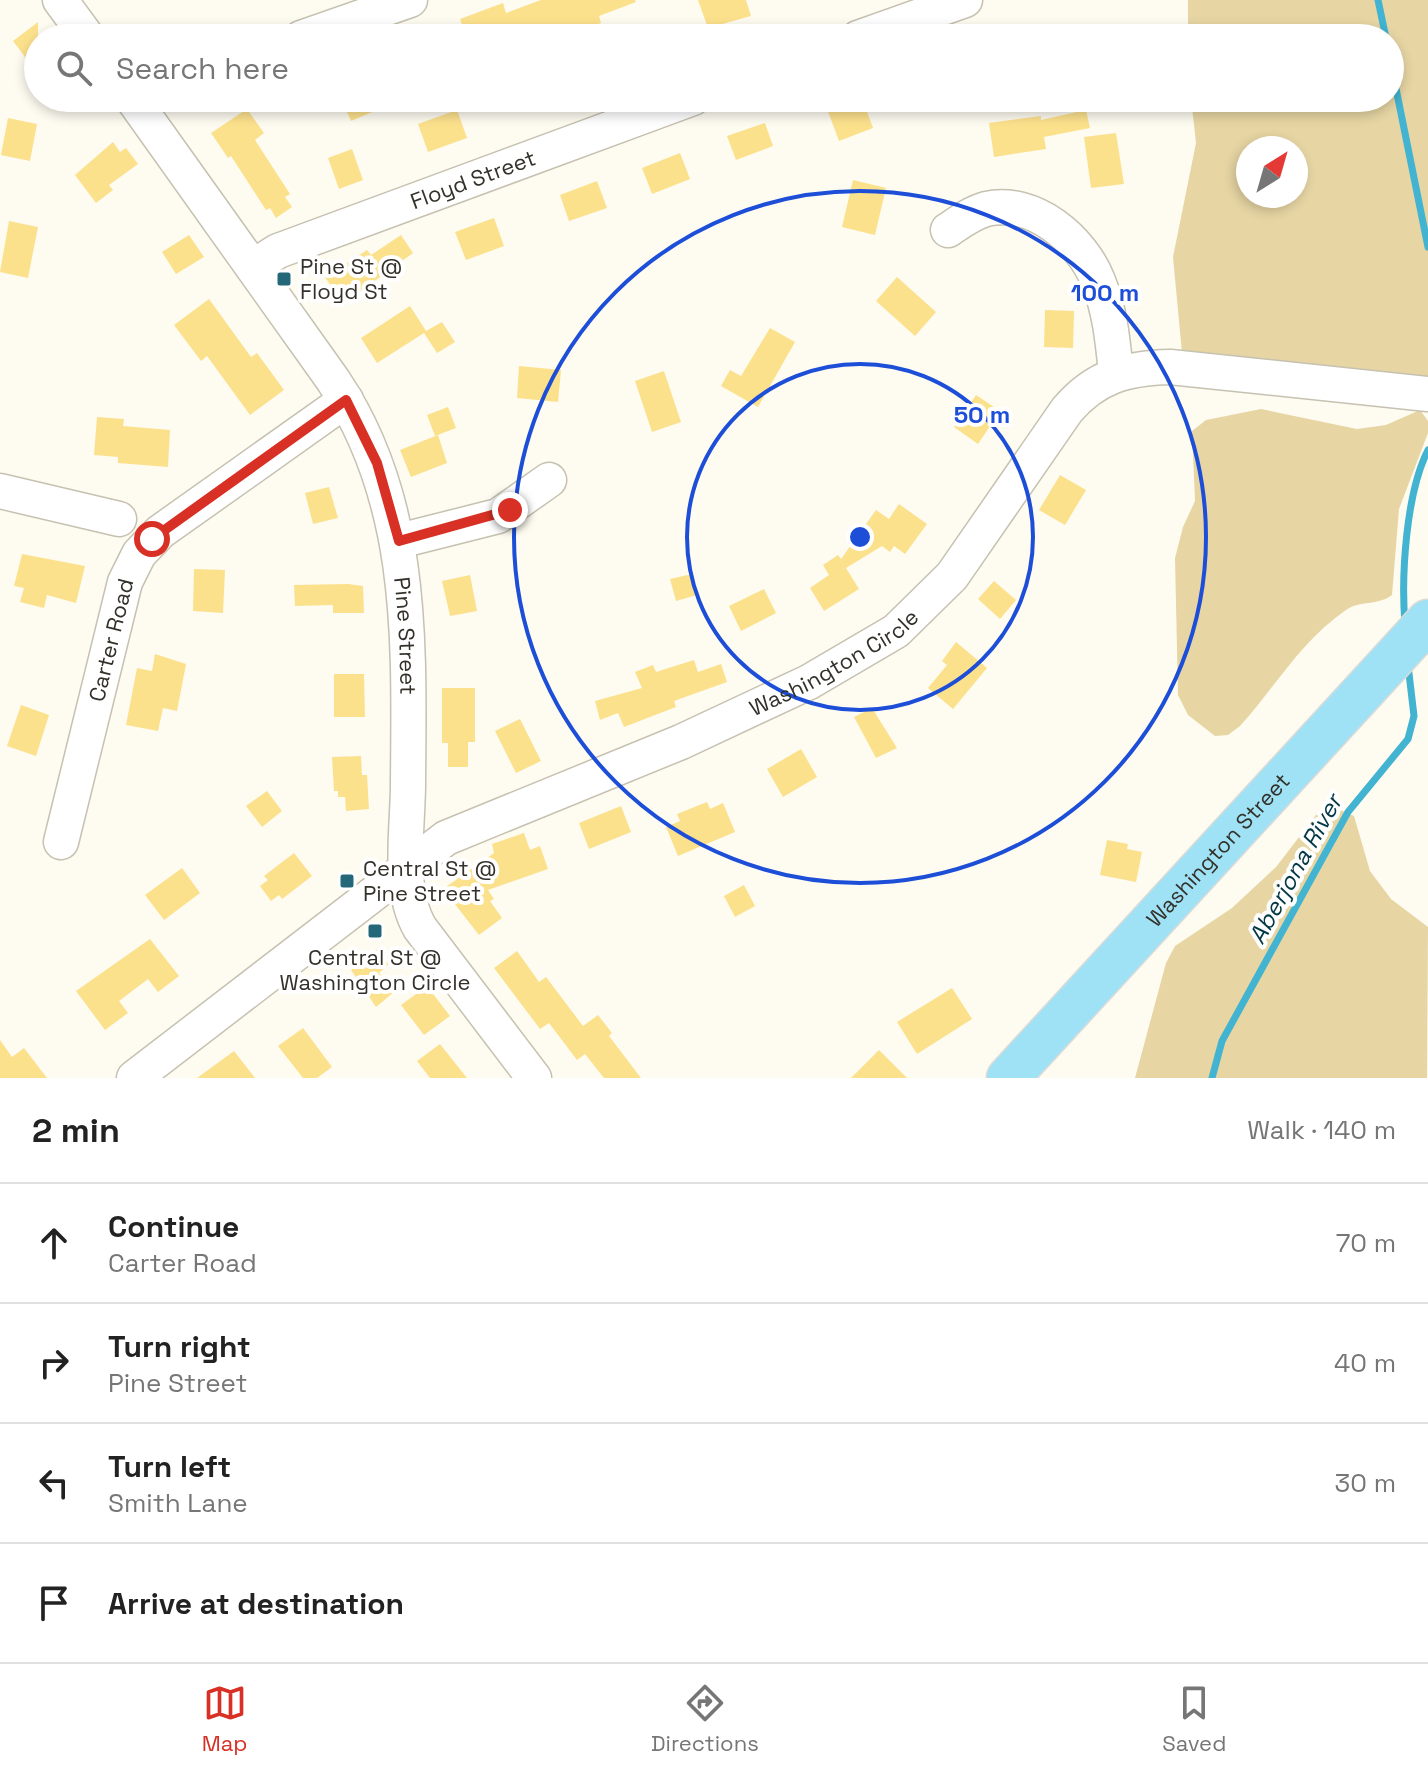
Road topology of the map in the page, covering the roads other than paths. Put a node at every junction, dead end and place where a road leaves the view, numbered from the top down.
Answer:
1 (60, 0) edge
2 (410, 0) edge
3 (965, 0) edge
4 (908, 9) edge
5 (78, 24) edge
6 (341, 24) edge
7 (882, 24) edge
8 (149, 112) edge
9 (655, 112) edge
10 (948, 230) dead end
11 (254, 266) junction
12 (1116, 373) junction
13 (1428, 394) edge
14 (346, 400) junction
15 (549, 480) dead end
16 (0, 491) edge
17 (119, 519) dead end
18 (399, 541) junction
19 (1422, 627) edge
20 (61, 842) dead end
21 (407, 867) junction
22 (134, 1078) edge
23 (534, 1078) edge
24 (1008, 1078) edge

1 - 5 street
2 - 6 street
3 - 4 street
4 - 7 street
8 - 11 street, Pine Street
9 - 11 street, Floyd Street
10 - 12 street
11 - 14 street, Pine Street
12 - 13 street, Washington Circle
12 - 21 street, Washington Circle
14 - 18 street, Pine Street
14 - 20 street, Carter Road
15 - 18 street
16 - 17 street
18 - 21 street, Pine Street
19 - 24 main road, Washington Street
21 - 22 street, Washington Circle
21 - 23 street

